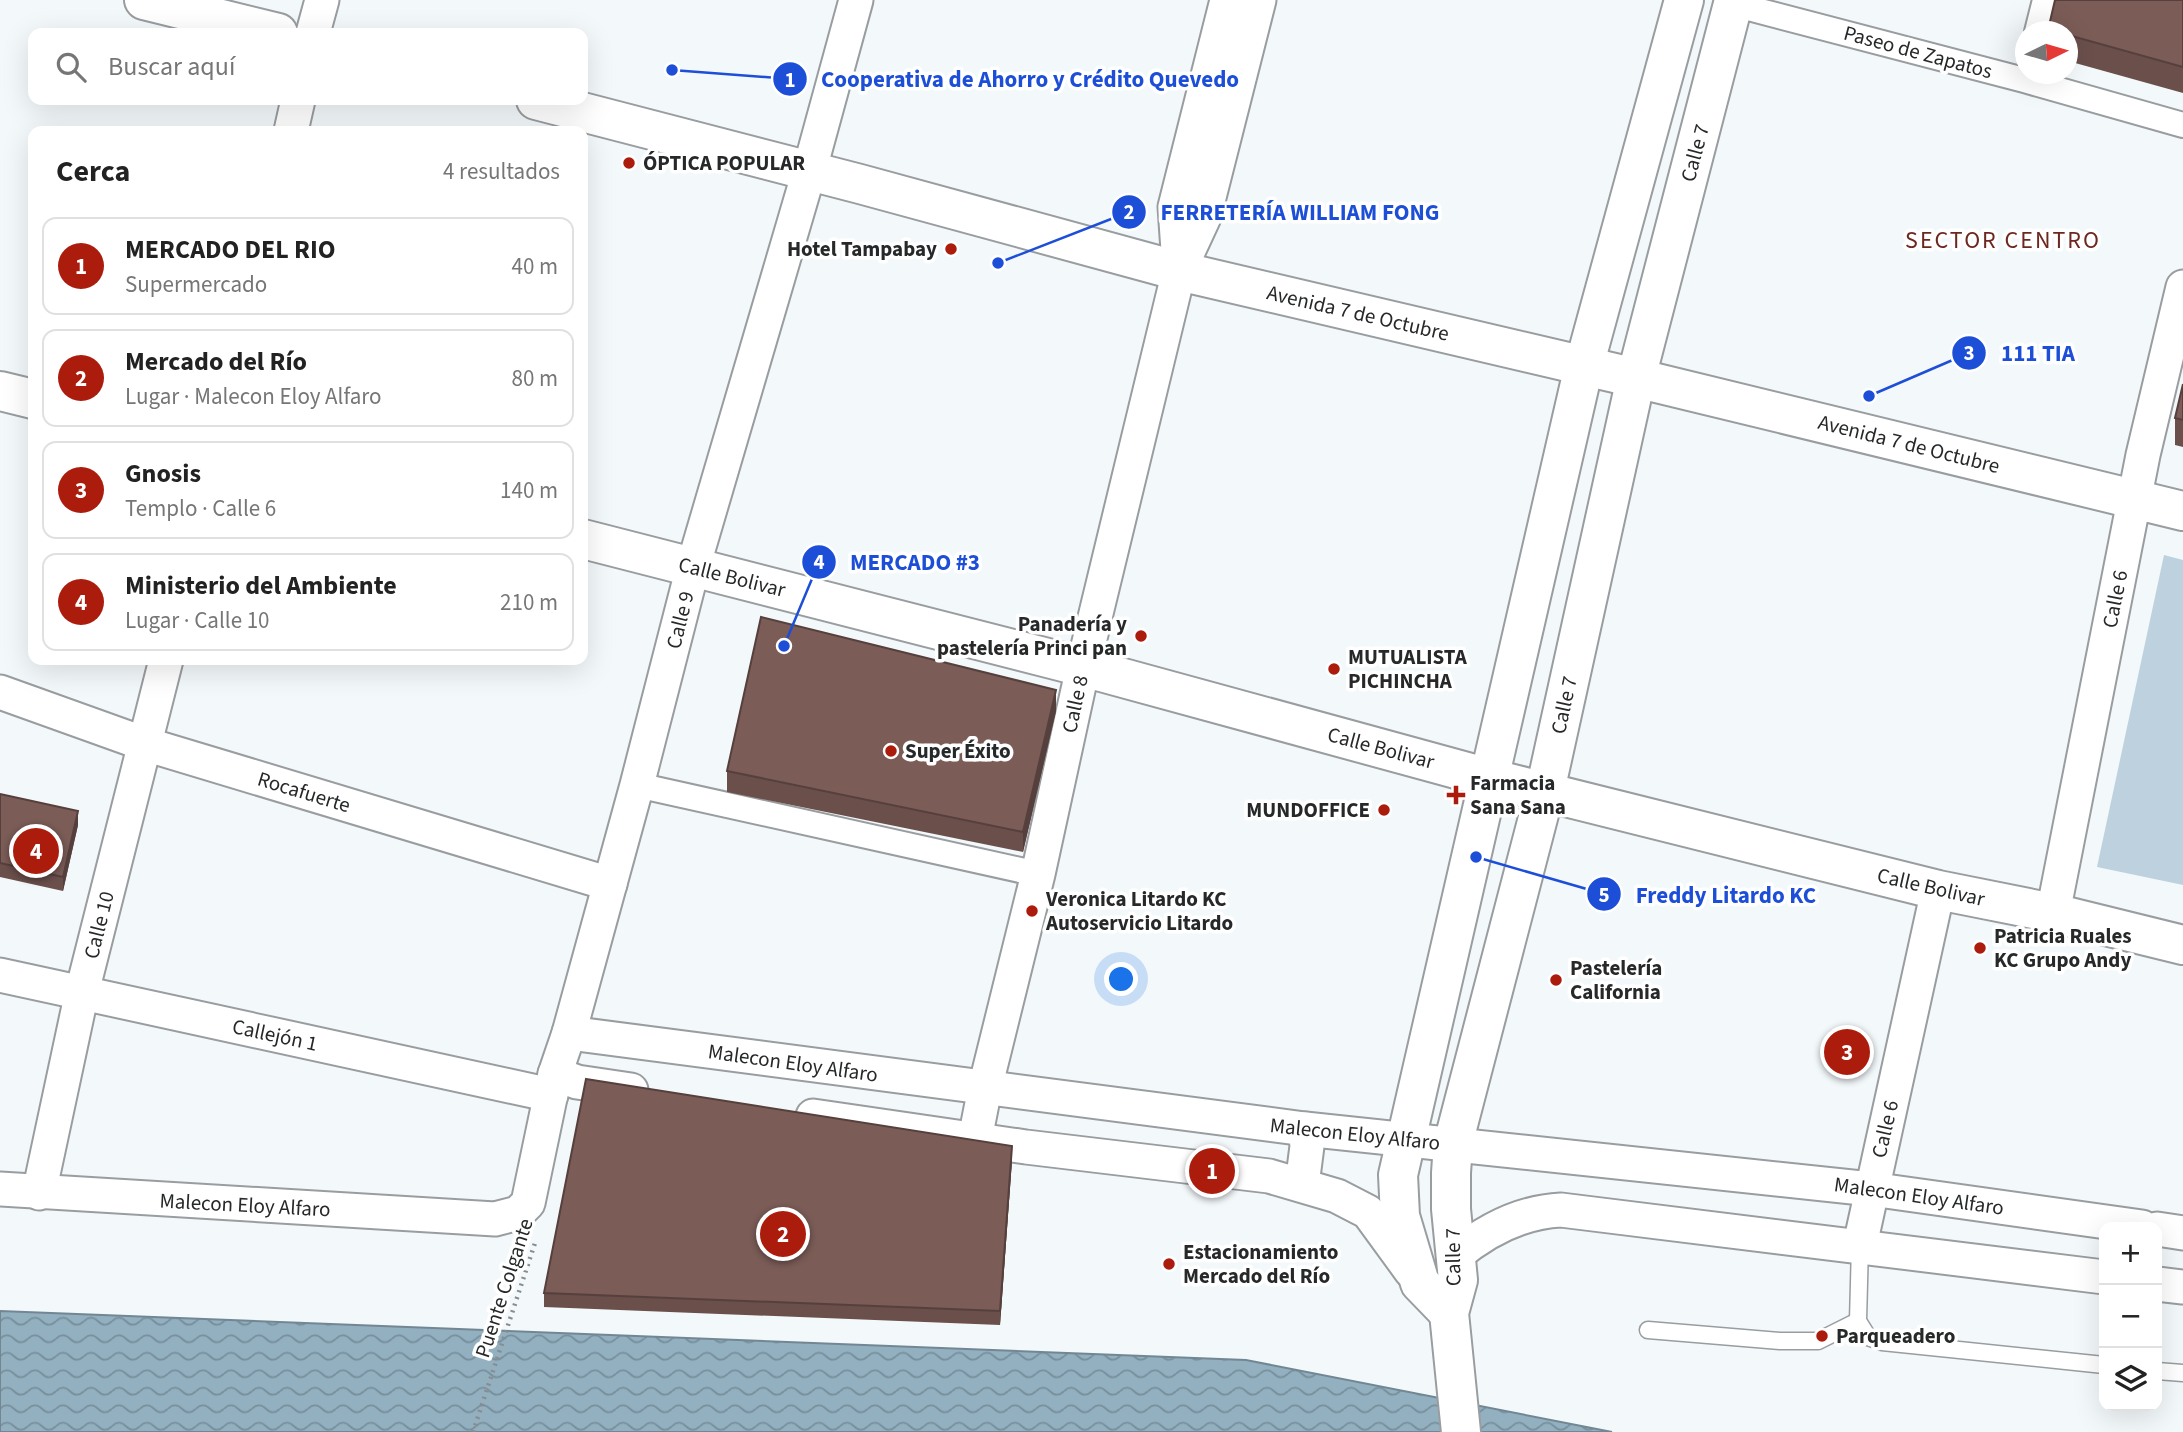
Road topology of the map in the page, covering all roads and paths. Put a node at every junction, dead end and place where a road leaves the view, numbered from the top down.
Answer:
1 (144, 0) edge
2 (322, 0) edge
3 (856, 0) edge
4 (1227, 0) edge
5 (1259, 0) edge
6 (1684, 0) edge
7 (2045, 0) edge
8 (1734, 2) edge
9 (2040, 21) edge
10 (258, 28) edge
11 (314, 28) edge
12 (2015, 73) edge
13 (2051, 84) edge
14 (297, 105) edge
15 (555, 105) edge
16 (2183, 125) edge
17 (291, 126) edge
18 (809, 172) junction
19 (1180, 271) junction
20 (2183, 287) edge
21 (1584, 366) junction
22 (1636, 378) junction
23 (0, 391) edge
24 (28, 398) edge
25 (2135, 497) junction
26 (2183, 510) edge
27 (588, 540) edge
28 (693, 567) junction
29 (165, 665) edge
30 (1083, 667) junction
31 (0, 692) edge
32 (145, 744) junction
33 (1489, 778) junction
34 (637, 785) junction
35 (1545, 790) junction
36 (1038, 874) junction
37 (610, 884) junction
38 (1938, 890) junction
39 (2053, 913) junction
40 (2183, 945) edge
41 (0, 975) edge
42 (82, 992) junction
43 (569, 1033) junction
44 (553, 1084) junction
45 (985, 1088) junction
46 (659, 1094) edge
47 (783, 1111) edge
48 (1305, 1129) junction
49 (975, 1139) junction
50 (1406, 1141) junction
51 (1453, 1144) junction
52 (1302, 1185) junction
53 (0, 1189) edge
54 (1871, 1189) junction
55 (39, 1193) junction
56 (533, 1218) junction
57 (2106, 1222) edge
58 (2162, 1230) edge
59 (2183, 1233) edge
60 (1860, 1245) junction
61 (1455, 1256) junction
62 (2099, 1276) edge
63 (1420, 1283) junction
64 (2162, 1285) edge
65 (2183, 1287) edge
66 (1858, 1321) junction
67 (1450, 1326) junction
68 (1648, 1330) dead end
69 (2099, 1364) edge
70 (2162, 1371) edge
71 (2183, 1373) edge
72 (473, 1432) edge
73 (1461, 1432) edge

1 - 10 main road
2 - 11 street
3 - 18 street, Calle 9
4 - 19 street, Calle 8
5 - 19 street, Calle 8
6 - 21 main road, Calle 7
7 - 9 street
8 - 12 street, Paseo de Zapatos
8 - 22 main road, Calle 7
13 - 16 street, Paseo de Zapatos
14 - 17 street
15 - 18 main road, Avenida 7 de Octubre
18 - 19 main road, Avenida 7 de Octubre
18 - 28 street, Calle 9
19 - 21 main road, Avenida 7 de Octubre
19 - 30 street, Calle 8
20 - 25 street, Calle 6
21 - 22 main road, Avenida 7 de Octubre
21 - 33 main road, Calle 7
22 - 25 main road, Avenida 7 de Octubre
22 - 35 main road, Calle 7
23 - 24 main road
25 - 26 main road, Avenida 7 de Octubre
25 - 39 street, Calle 6
27 - 28 main road, Calle Bolivar
28 - 30 main road, Calle Bolivar
28 - 34 street, Calle 9
29 - 32 street, Calle 10
30 - 33 main road, Calle Bolivar
30 - 36 street, Calle 8
31 - 32 street, Rocafuerte
32 - 37 street, Rocafuerte
32 - 42 street, Calle 10
33 - 35 main road, Calle Bolivar
33 - 50 main road, Calle 7
34 - 36 street
34 - 37 street, Calle 9
35 - 38 main road, Calle Bolivar
35 - 51 main road, Calle 7
36 - 45 street, Calle 8
37 - 43 street, Calle 9
38 - 39 main road, Calle Bolivar
38 - 54 street, Calle 6
39 - 40 main road, Calle Bolivar
41 - 42 street, Callejón 1
42 - 44 street, Callejón 1
42 - 55 street, Calle 10
43 - 44 street, Calle 9
43 - 45 street, Malecon Eloy Alfaro
44 - 46 street
44 - 56 street, Calle 9
45 - 48 street, Malecon Eloy Alfaro
45 - 49 street, Calle 8
47 - 49 street
48 - 50 street, Malecon Eloy Alfaro
48 - 52 street
49 - 52 street
50 - 51 street, Malecon Eloy Alfaro
50 - 63 main road, Calle 7
51 - 54 street, Malecon Eloy Alfaro
51 - 61 main road, Calle 7
52 - 63 street
53 - 55 street, Malecon Eloy Alfaro
54 - 57 street, Malecon Eloy Alfaro
54 - 60 street, Calle 6
55 - 56 street, Malecon Eloy Alfaro
56 - 72 path, Puente Colgante
58 - 59 street
60 - 61 street
60 - 62 street
60 - 66 lane
61 - 67 main road, Calle 7
63 - 67 main road, Calle 7
64 - 65 street
66 - 68 lane
66 - 69 lane
67 - 73 main road
70 - 71 lane

